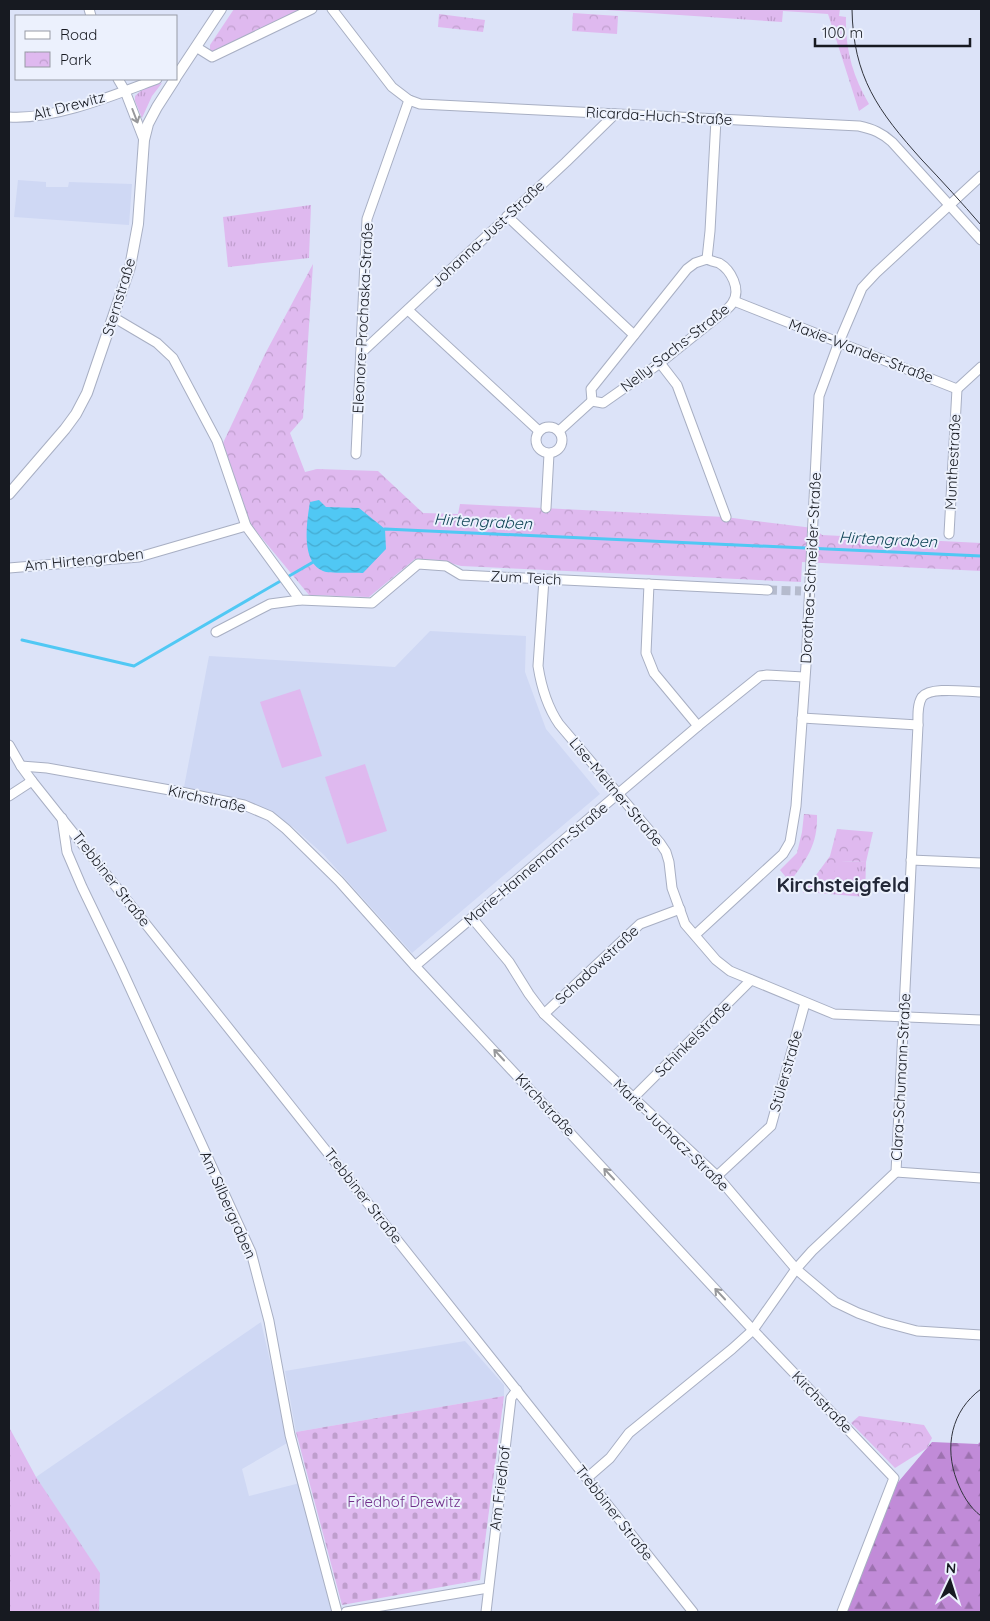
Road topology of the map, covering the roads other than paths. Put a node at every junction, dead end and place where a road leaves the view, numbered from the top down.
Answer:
1 (221, 9) edge
2 (312, 9) edge
3 (332, 9) edge
4 (196, 47) junction
5 (178, 73) edge
6 (119, 80) edge
7 (154, 80) edge
8 (173, 80) edge
9 (125, 91) junction
10 (409, 100) junction
11 (614, 114) junction
12 (9, 117) edge
13 (716, 119) junction
14 (144, 140) junction
15 (981, 176) edge
16 (950, 205) junction
17 (507, 216) junction
18 (981, 240) edge
19 (707, 259) junction
20 (734, 301) junction
21 (408, 310) junction
22 (113, 317) junction
23 (634, 335) junction
24 (839, 342) junction
25 (361, 353) junction
26 (660, 363) junction
27 (981, 367) edge
28 (957, 389) junction
29 (592, 401) junction
30 (539, 431) junction
31 (559, 431) junction
32 (356, 454) dead end
33 (549, 454) junction
34 (9, 494) edge
35 (546, 508) dead end
36 (726, 517) dead end
37 (246, 526) junction
38 (949, 534) dead end
39 (9, 568) edge
40 (544, 579) junction
41 (648, 584) junction
42 (768, 590) tunnel mouth
43 (300, 600) junction
44 (216, 632) dead end
45 (804, 677) junction
46 (981, 692) edge
47 (802, 718) junction
48 (918, 725) junction
49 (698, 726) junction
50 (9, 745) edge
51 (21, 766) junction
52 (32, 781) junction
53 (619, 794) junction
54 (9, 796) edge
55 (62, 818) junction
56 (911, 860) junction
57 (981, 863) edge
58 (680, 909) junction
59 (472, 918) junction
60 (695, 935) junction
61 (415, 966) junction
62 (751, 980) junction
63 (805, 1003) junction
64 (544, 1014) junction
65 (904, 1016) junction
66 (981, 1020) edge
67 (634, 1097) junction
68 (896, 1172) junction
69 (718, 1176) junction
70 (981, 1178) edge
71 (796, 1269) junction
72 (753, 1330) junction
73 (981, 1335) edge
74 (517, 1390) junction
75 (587, 1478) junction
76 (488, 1588) junction
77 (337, 1612) edge
78 (346, 1612) edge
79 (486, 1612) edge
80 (693, 1612) edge
81 (842, 1612) edge

1 - 4 street, Sternstraße
2 - 4 street
3 - 10 street, Ricarda-Huch-Straße
4 - 5 street, Sternstraße
6 - 9 street
7 - 9 street, Alt Drewitz
8 - 14 street, Sternstraße
9 - 12 street, Alt Drewitz
9 -> 14 street
10 - 11 street, Ricarda-Huch-Straße
10 - 25 street, Eleonore-Prochaska-Straße
11 - 13 street, Ricarda-Huch-Straße
11 - 17 street, Johanna-Just-Straße
13 - 16 street, Ricarda-Huch-Straße
13 - 19 street
14 - 22 street, Sternstraße
15 - 16 street, Dorothea-Schneider-Straße
16 - 18 street, Ricarda-Huch-Straße
16 - 24 street, Dorothea-Schneider-Straße
17 - 21 street, Johanna-Just-Straße
17 - 23 street
19 - 20 street, Nelly-Sachs-Straße
19 - 23 street, Nelly-Sachs-Straße
20 - 24 street, Maxie-Wander-Straße
20 - 26 street, Nelly-Sachs-Straße
21 - 25 street, Johanna-Just-Straße
21 - 30 street
22 - 34 street, Sternstraße
22 - 37 street
23 - 29 street, Nelly-Sachs-Straße
24 - 28 street, Maxie-Wander-Straße
24 - 45 street, Dorothea-Schneider-Straße
25 - 32 street, Eleonore-Prochaska-Straße
26 - 29 street, Nelly-Sachs-Straße
26 - 36 street
27 - 28 street
28 - 38 street, Munthestraße
29 - 31 street, Nelly-Sachs-Straße
30 - 31 street
30 - 33 street
31 - 33 street
33 - 35 street
37 - 39 street, Am Hirtengraben
37 - 43 street
40 - 41 street, Zum Teich
40 - 43 street, Zum Teich
40 - 53 street, Lise-Meitner-Straße
41 - 42 street, Zum Teich
41 - 49 street
43 - 44 street, Zum Teich
45 - 47 street, Dorothea-Schneider-Straße
45 - 49 street, Marie-Hannemann-Straße
46 - 48 street, Clara-Schumann-Straße
47 - 48 street
47 - 60 street, Dorothea-Schneider-Straße
48 - 56 street, Clara-Schumann-Straße
49 - 53 street, Marie-Hannemann-Straße
50 - 51 street, Trebbiner Straße
51 - 52 street, Trebbiner Straße
51 - 61 street, Kirchstraße
52 - 54 street
52 - 55 street, Trebbiner Straße
53 - 58 street, Lise-Meitner-Straße
53 - 59 street, Marie-Hannemann-Straße
55 - 74 street, Trebbiner Straße
55 - 77 street, Am Silbergraben
56 - 57 street
56 - 65 street, Clara-Schumann-Straße
58 - 60 street, Lise-Meitner-Straße
58 - 64 street, Schadowstraße
59 - 61 street, Marie-Hannemann-Straße
59 - 64 street, Marie-Juchacz-Straße
60 - 62 street, Lise-Meitner-Straße
72 -> 61 street, Kirchstraße
62 - 63 street, Lise-Meitner-Straße
62 - 67 street, Schinkelstraße
63 - 65 street, Lise-Meitner-Straße
63 - 69 street, Stülerstraße
64 - 67 street, Marie-Juchacz-Straße
65 - 66 street, Lise-Meitner-Straße
65 - 68 street, Clara-Schumann-Straße
67 - 69 street, Marie-Juchacz-Straße
68 - 70 street
68 - 71 street, Clara-Schumann-Straße
69 - 71 street, Marie-Juchacz-Straße
71 - 72 street, Clara-Schumann-Straße
71 - 73 street, Marie-Juchacz-Straße
72 - 75 street, Clara-Schumann-Straße
72 - 81 street, Kirchstraße
74 - 75 street, Trebbiner Straße
74 - 76 street, Am Friedhof
75 - 80 street, Trebbiner Straße
76 - 78 street
76 - 79 street, Am Friedhof

